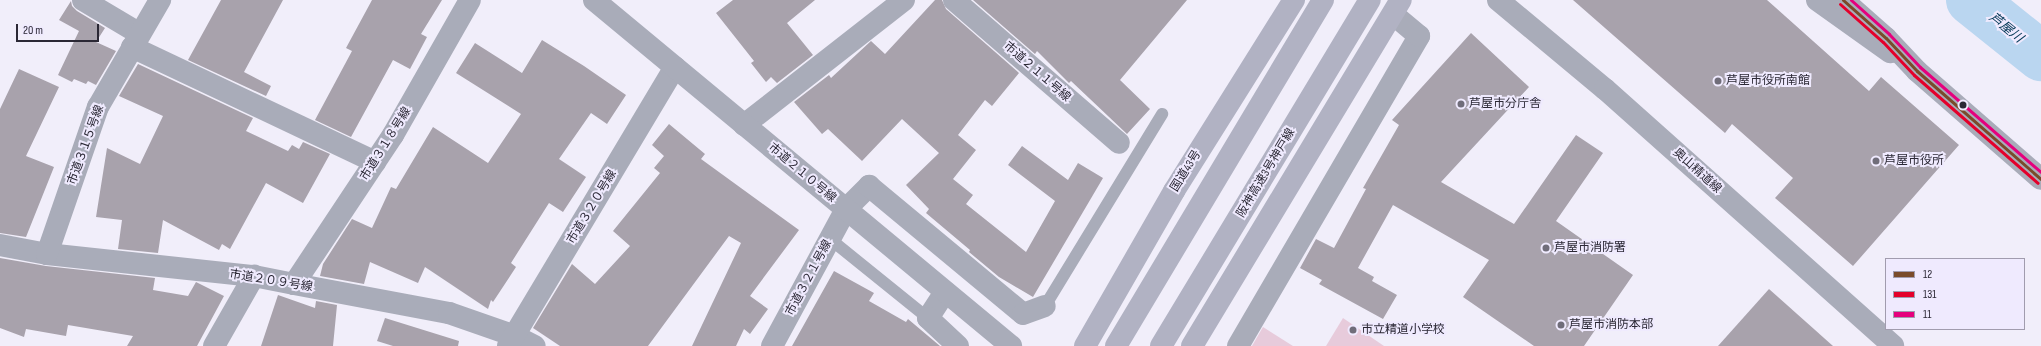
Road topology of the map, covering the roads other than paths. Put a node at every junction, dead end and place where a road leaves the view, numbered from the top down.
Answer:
1 (83, 0) edge
2 (160, 0) edge
3 (470, 0) edge
4 (594, 0) edge
5 (904, 0) edge
6 (954, 0) edge
7 (1294, 0) edge
8 (1323, 0) edge
9 (1370, 0) edge
10 (1498, 0) edge
11 (1817, 0) edge
12 (1843, 0) edge
13 (1397, 7) edge
14 (136, 40) junction
15 (675, 68) junction
16 (1917, 71) junction
17 (1162, 114) dead end
18 (744, 125) junction
19 (1119, 143) dead end
20 (375, 162) junction
21 (2041, 179) edge
22 (846, 209) junction
23 (830, 238) junction
24 (0, 245) edge
25 (47, 254) junction
26 (254, 276) junction
27 (294, 284) junction
28 (945, 292) junction
29 (1046, 306) joint
30 (928, 318) junction
31 (511, 341) edge
32 (1889, 345) edge
33 (214, 346) edge
34 (535, 346) edge
35 (772, 346) edge
36 (958, 346) edge
37 (1011, 346) edge
38 (1085, 346) edge
39 (1116, 346) edge
40 (1162, 346) edge
41 (1192, 346) edge
42 (1238, 346) edge

1 - 14 street
2 - 14 street, 市道３１５号線
3 - 20 street, 市道３１８号線
4 - 15 street, 市道２１０号線
5 - 18 street
6 - 19 street, 市道２１１号線
7 - 38 highway, 国道43号
8 - 39 highway
9 - 40 highway, 阪神高速3号神戸線
10 - 32 street, 奥山精道線
11 - 16 street
12 - 16 street
13 - 41 highway
13 - 42 street
14 - 20 street
14 - 25 street, 市道３１５号線
15 - 18 street, 市道２１０号線
15 - 31 street, 市道３２０号線
16 - 21 street
17 - 29 lane
18 - 22 street, 市道２１０号線
20 - 27 street, 市道３１８号線
22 - 23 street, 市道３２１号線
22 - 28 street, 市道２１０号線
22 - 29 street, 市道３２１号線
23 - 30 lane
23 - 35 street, 市道３２１号線
24 - 25 street, 市道２０９号線
25 - 26 street, 市道２０９号線
26 - 27 street, 市道２０９号線
26 - 33 street
27 - 31 street, 市道２０９号線
28 - 30 street
28 - 37 street, 市道２１０号線
30 - 36 street
31 - 34 street, 市道２０９号線

